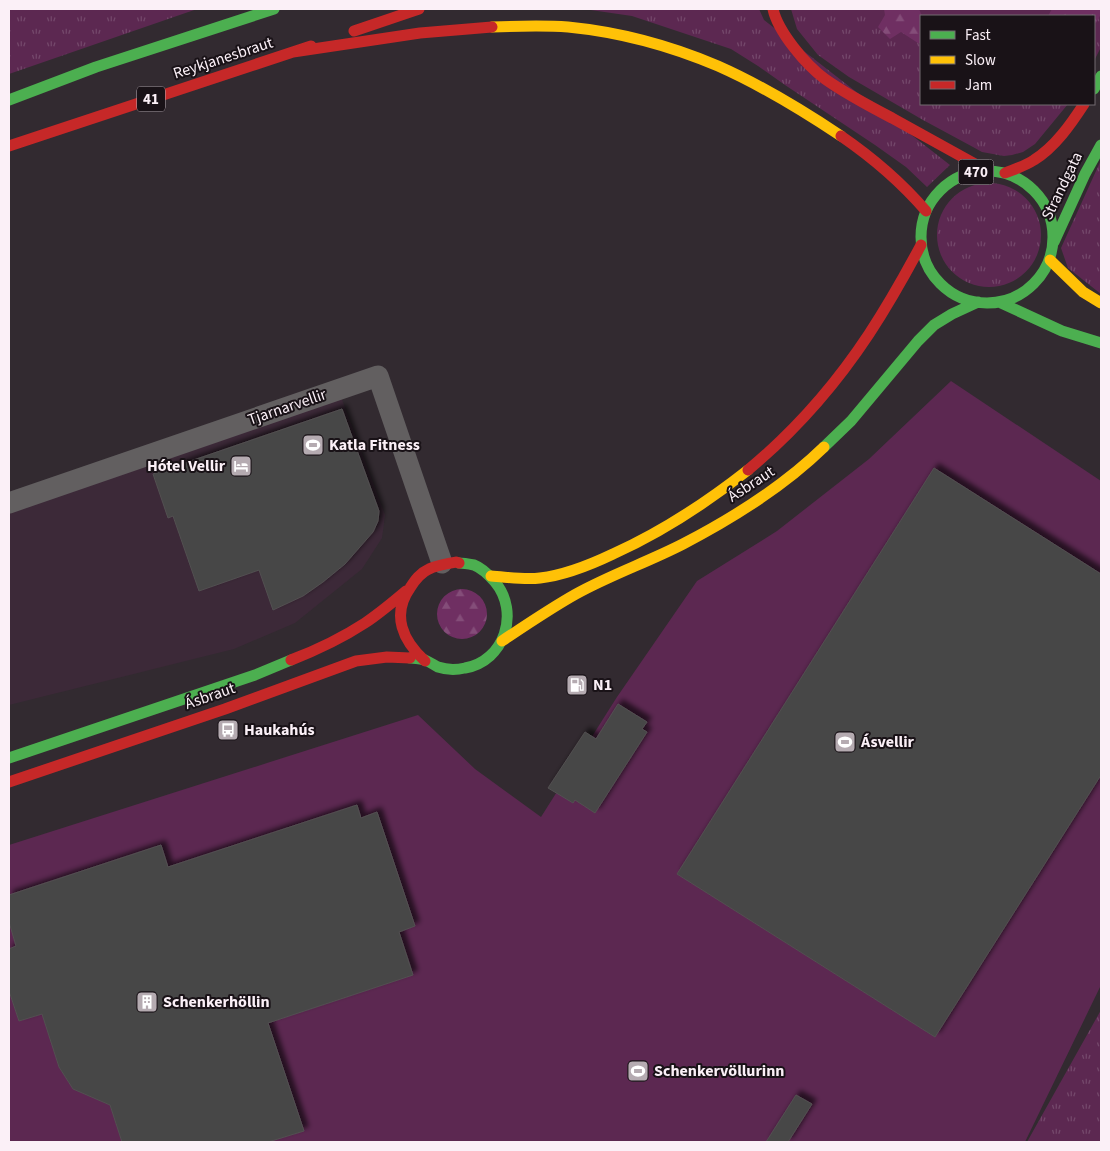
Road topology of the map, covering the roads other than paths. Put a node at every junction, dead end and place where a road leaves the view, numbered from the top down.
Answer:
1 (274, 9) edge
2 (419, 9) edge
3 (773, 9) edge
4 (293, 52) junction
5 (1101, 76) edge
6 (1095, 87) edge
7 (9, 100) edge
8 (1083, 105) edge
9 (1101, 145) edge
10 (9, 146) edge
11 (986, 170) junction
12 (1005, 173) junction
13 (926, 211) junction
14 (1054, 242) junction
15 (922, 245) junction
16 (1050, 260) junction
17 (978, 302) junction
18 (999, 302) junction
19 (1101, 303) edge
20 (1101, 343) edge
21 (9, 502) edge
22 (442, 563) junction
23 (491, 576) junction
24 (406, 591) junction
25 (502, 640) junction
26 (425, 660) junction
27 (9, 758) edge
28 (9, 782) edge

1 - 7 main road, Reykjanesbraut
2 - 4 main road, Reykjanesbraut / 41
3 - 11 main road
4 - 10 main road, Reykjanesbraut / 41
4 - 13 main road
5 - 6 main road
8 - 12 main road, Strandgata / 470
9 - 14 main road, Strandgata / 470
11 - 12 main road, 470
11 - 13 main road, 470
12 - 14 main road, 470
13 - 15 main road, 470
14 - 16 main road, 470
15 - 17 main road, 470
15 - 23 main road, Ásbraut
16 - 18 main road, 470
16 - 19 main road
17 - 18 main road, 470
17 - 25 main road, Ásbraut
18 - 20 main road
21 - 22 street, Tjarnarvellir
22 - 23 main road
22 - 24 main road
23 - 25 main road
24 - 26 main road
24 - 27 main road, Ásbraut
25 - 26 main road
26 - 28 main road, Ásbraut

